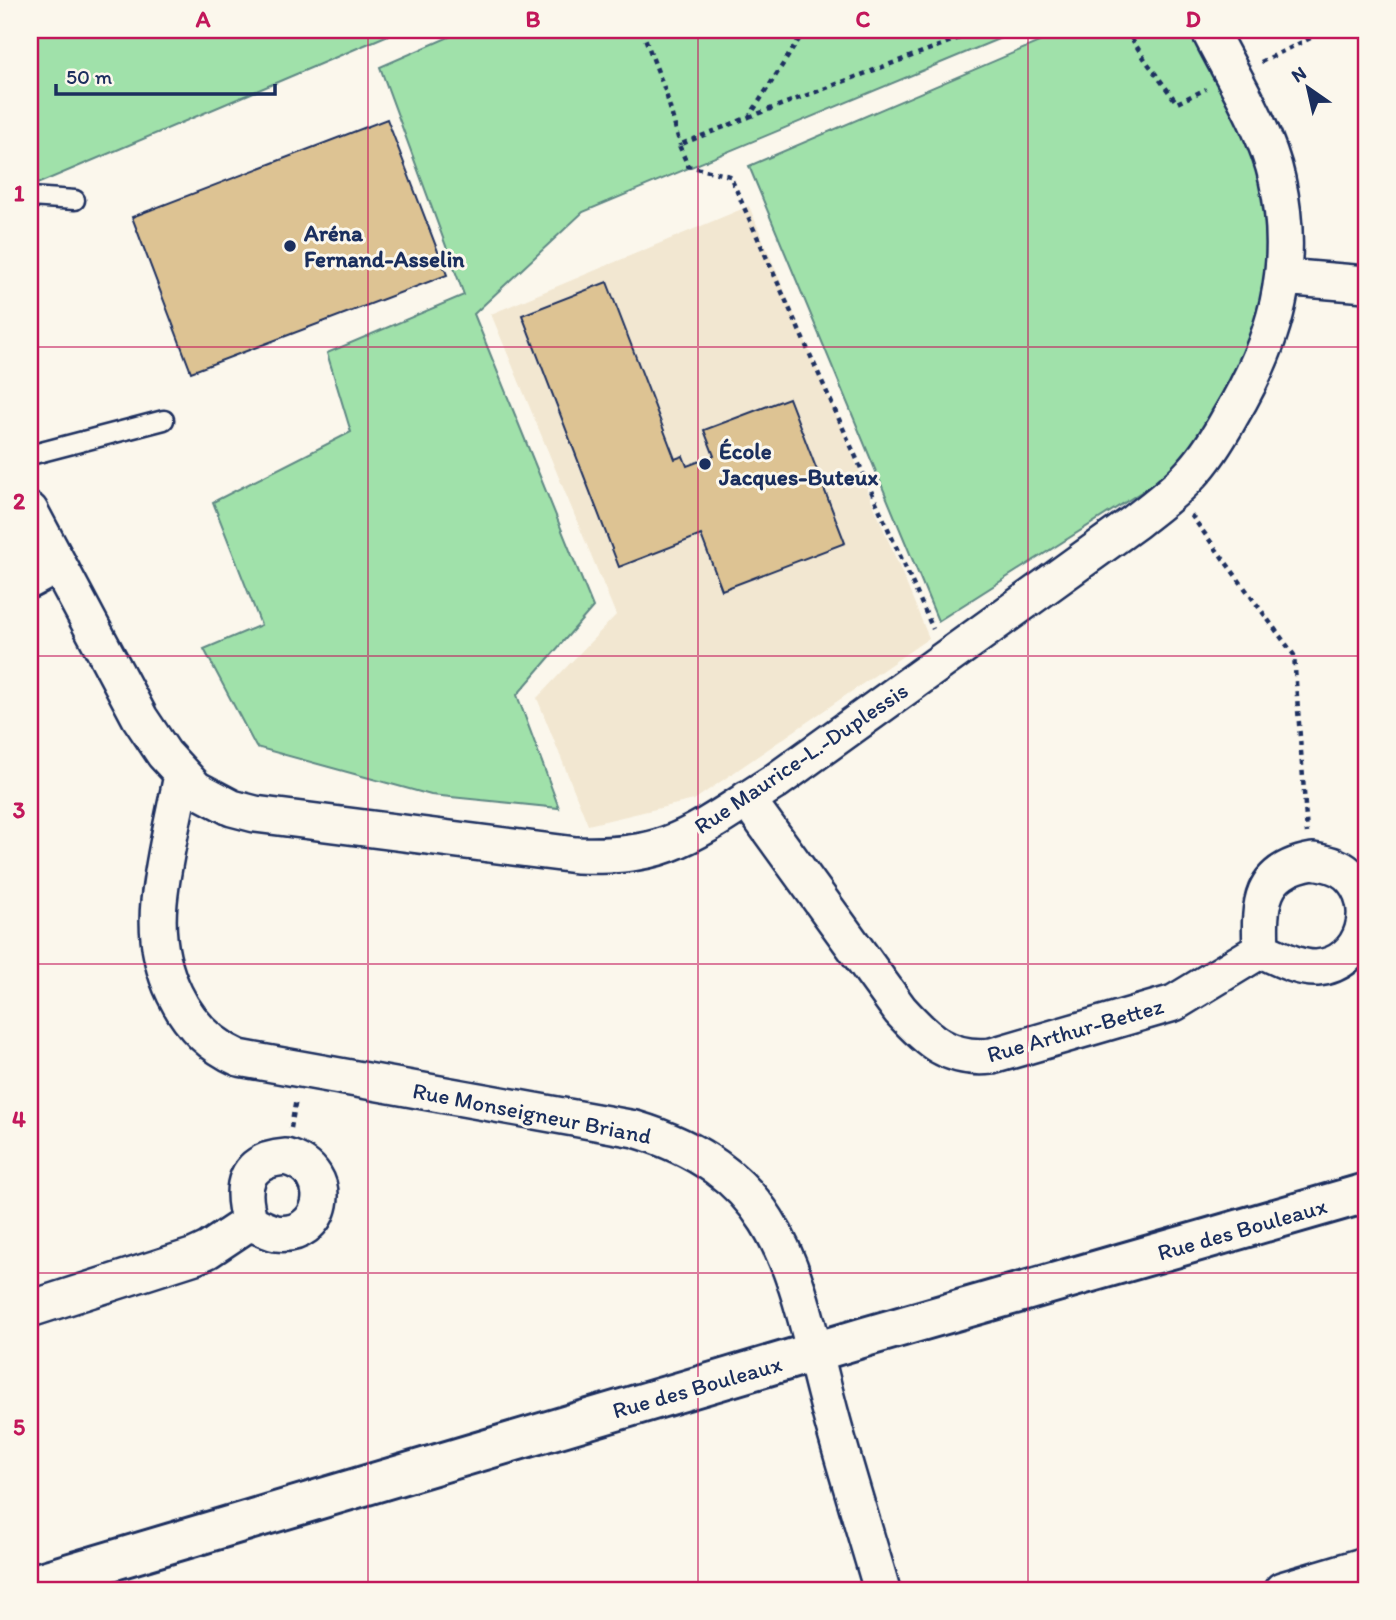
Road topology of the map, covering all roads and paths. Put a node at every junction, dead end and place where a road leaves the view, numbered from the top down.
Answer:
1 (642, 30) edge
2 (805, 30) edge
3 (1002, 30) edge
4 (1126, 30) edge
5 (1209, 30) edge
6 (1327, 30) edge
7 (1233, 76) junction
8 (749, 117) junction
9 (680, 145) junction
10 (30, 197) edge
11 (75, 200) dead end
12 (1283, 277) junction
13 (1366, 284) edge
14 (164, 420) dead end
15 (30, 455) edge
16 (1173, 491) junction
17 (30, 511) edge
18 (44, 573) edge
19 (951, 655) junction
20 (182, 775) junction
21 (747, 799) junction
22 (1309, 862) junction
23 (1261, 950) junction
24 (301, 1070) junction
25 (286, 1157) junction
26 (1366, 1193) edge
27 (250, 1222) junction
28 (30, 1309) edge
29 (815, 1352) junction
30 (1366, 1565) edge
31 (30, 1585) edge
32 (882, 1590) edge
33 (1282, 1590) edge

1 - 9 path
2 - 8 path
3 - 8 path
4 - 7 path
5 - 7 street, Rue Maurice-L.-Duplessis
6 - 7 path
7 - 12 street, Rue Maurice-L.-Duplessis
8 - 9 path
9 - 19 path
10 - 11 lane
12 - 13 street
12 - 16 street, Rue Maurice-L.-Duplessis
14 - 15 lane
16 - 19 street, Rue Maurice-L.-Duplessis
16 - 22 path
17 - 18 street, Rue Maurice-L.-Duplessis
18 - 20 street, Rue Maurice-L.-Duplessis
19 - 21 street, Rue Maurice-L.-Duplessis
20 - 21 street, Rue Maurice-L.-Duplessis
20 - 24 street, Rue Monseigneur Briand
21 - 23 street, Rue Arthur-Bettez
22 - 23 street
22 - 23 street
24 - 25 path
24 - 29 street, Rue Monseigneur Briand
25 - 27 street
25 - 27 street
26 - 29 street, Rue des Bouleaux
27 - 28 street
29 - 31 street, Rue des Bouleaux
29 - 32 street, Rue Monseigneur Briand
30 - 33 street

